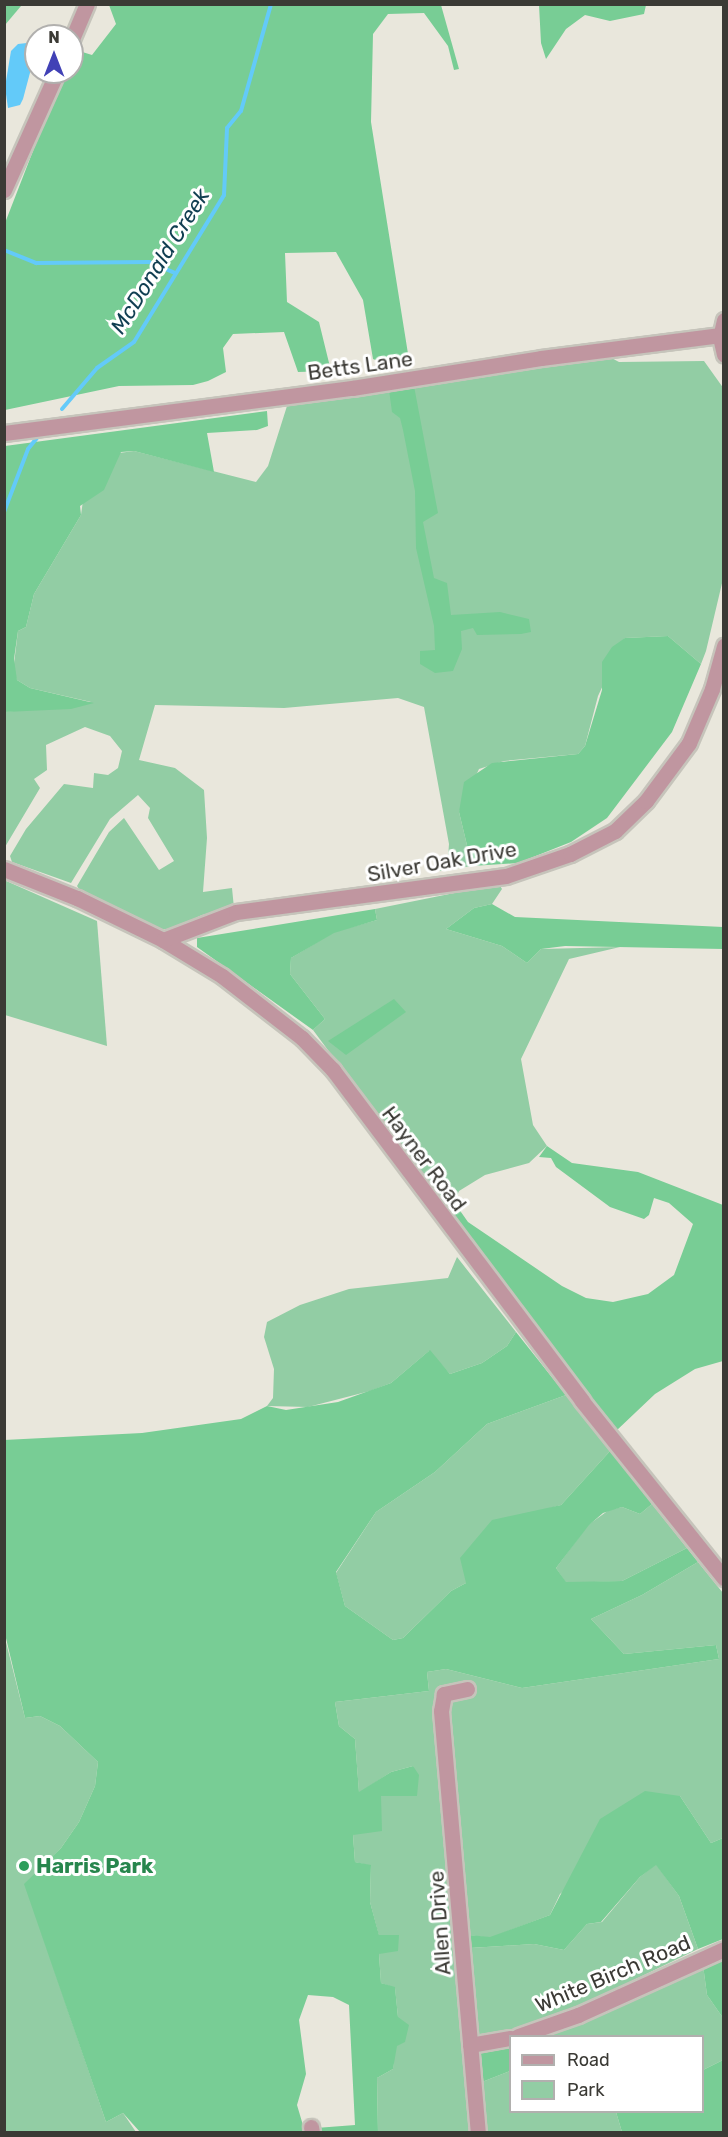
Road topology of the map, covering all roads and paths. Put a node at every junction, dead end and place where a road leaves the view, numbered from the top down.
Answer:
1 (87, 4) edge
2 (78, 24) edge
3 (52, 84) edge
4 (4, 190) edge
5 (722, 327) edge
6 (723, 355) edge
7 (4, 433) edge
8 (723, 646) edge
9 (4, 869) edge
10 (163, 940) junction
11 (723, 1578) edge
12 (467, 1689) dead end
13 (723, 1949) edge
14 (523, 2035) edge
15 (509, 2038) edge
16 (470, 2045) junction
17 (478, 2133) edge

1 - 2 street
3 - 4 street
5 - 6 street, Betts Lane
5 - 7 street, Betts Lane
8 - 10 street, Silver Oak Drive
9 - 10 street, Hayner Road
10 - 11 street, Hayner Road
12 - 16 street, Allen Drive
13 - 14 street, White Birch Road
15 - 16 street
16 - 17 street, Allen Drive

